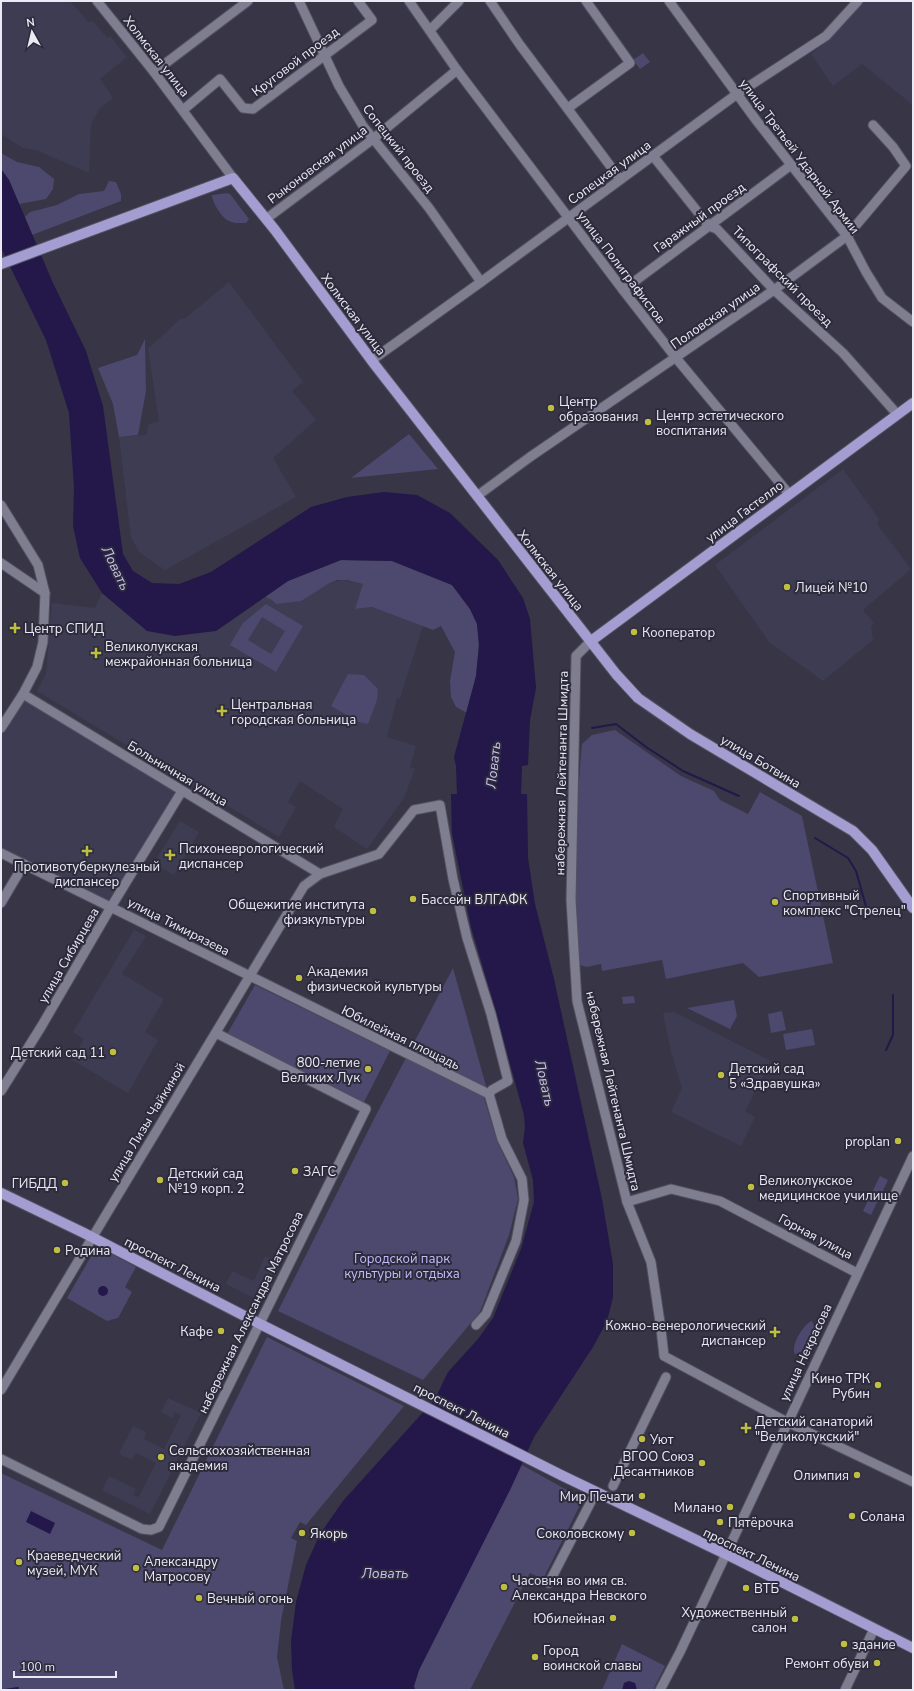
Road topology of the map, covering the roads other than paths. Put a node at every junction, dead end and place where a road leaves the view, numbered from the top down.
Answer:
1 (96, 1) edge
2 (248, 1) edge
3 (299, 1) edge
4 (358, 1) edge
5 (409, 1) edge
6 (458, 1) edge
7 (490, 1) edge
8 (586, 1) edge
9 (669, 1) edge
10 (858, 1) edge
11 (430, 30) junction
12 (324, 56) junction
13 (457, 70) junction
14 (154, 72) junction
15 (737, 94) junction
16 (568, 108) junction
17 (183, 110) junction
18 (873, 125) dead end
19 (373, 139) junction
20 (653, 156) junction
21 (791, 165) junction
22 (233, 178) junction
23 (620, 180) junction
24 (568, 218) junction
25 (266, 219) junction
26 (709, 226) junction
27 (847, 236) junction
28 (1, 264) edge
29 (481, 282) junction
30 (623, 290) junction
31 (774, 290) junction
32 (913, 322) edge
33 (676, 358) junction
34 (372, 360) junction
35 (913, 403) edge
36 (897, 414) junction
37 (789, 494) junction
38 (477, 496) junction
39 (1, 505) edge
40 (1, 563) edge
41 (45, 593) junction
42 (591, 641) junction
43 (23, 694) junction
44 (1, 728) edge
45 (182, 791) junction
46 (1, 853) edge
47 (24, 864) junction
48 (320, 874) junction
49 (1, 903) edge
50 (111, 907) junction
51 (913, 908) edge
52 (249, 976) junction
53 (281, 992) joint
54 (216, 1033) junction
55 (1, 1091) edge
56 (489, 1094) junction
57 (913, 1156) edge
58 (1, 1193) edge
59 (627, 1202) junction
60 (92, 1237) junction
61 (857, 1273) junction
62 (260, 1324) junction
63 (476, 1325) dead end
64 (666, 1377) dead end
65 (1, 1390) edge
66 (787, 1422) junction
67 (1, 1459) edge
68 (913, 1482) edge
69 (613, 1486) dead end
70 (596, 1492) junction
71 (726, 1554) junction
72 (549, 1583) dead end
73 (874, 1628) junction
74 (913, 1648) edge
75 (660, 1690) edge
76 (845, 1690) edge

1 - 14 street, Холмская улица
2 - 14 street
3 - 12 street, Сопецкий проезд
4 - 12 street, Круговой проезд
5 - 11 street
6 - 11 street
7 - 16 street
8 - 16 street
9 - 15 street, улица Третьей Ударной Армии
10 - 15 street, Сопецкая улица
11 - 13 street, улица Полиграфистов
12 - 17 street, Круговой проезд
12 - 19 street, Сопецкий проезд
13 - 19 street, Рыконовская улица
13 - 24 street, улица Полиграфистов
14 - 17 street, Холмская улица
15 - 20 street, Сопецкая улица
15 - 21 street, улица Третьей Ударной Армии
16 - 23 street
17 - 22 street, Холмская улица
18 - 27 street, Половская улица
19 - 25 street, Рыконовская улица
19 - 29 street, Сопецкий проезд
20 - 23 street, Сопецкая улица
20 - 26 street, Типографский проезд
21 - 26 street, Гаражный проезд
21 - 27 street, улица Третьей Ударной Армии
22 - 25 main road, Холмская улица
22 - 28 main road
23 - 24 street, Сопецкая улица
24 - 29 street, Сопецкая улица
24 - 30 street, улица Полиграфистов
25 - 34 main road, Холмская улица
26 - 30 street, Гаражный проезд
26 - 31 street, Типографский проезд
27 - 31 street, Половская улица
27 - 32 street, улица Третьей Ударной Армии
29 - 34 street, Сопецкая улица
30 - 33 street, улица Полиграфистов
31 - 33 street, Половская улица
31 - 36 street, Типографский проезд
33 - 37 street, улица Полиграфистов
33 - 38 street, Половская улица
34 - 38 main road, Холмская улица
35 - 36 main road, улица Гастелло
36 - 37 main road, улица Гастелло
37 - 42 main road, улица Гастелло
38 - 42 main road, Холмская улица
39 - 41 street
40 - 41 street
41 - 43 street
42 - 51 main road, улица Ботвина
42 - 59 street, набережная Лейтенанта Шмидта
43 - 44 street
43 - 45 street, Больничная улица
45 - 48 street, Больничная улица
45 - 50 street, улица Сибирцева
46 - 47 street, улица Тимирязева
47 - 49 street
47 - 50 street, улица Тимирязева
48 - 52 street, улица Лизы Чайкиной
48 - 56 street, улица Лизы Чайкиной
50 - 52 street, улица Тимирязева
50 - 55 street, улица Сибирцева
52 - 53 street, улица Тимирязева
52 - 54 street, улица Лизы Чайкиной
53 - 56 street, Юбилейная площадь
54 - 60 street, улица Лизы Чайкиной
54 - 62 street, набережная Александра Матросова
56 - 63 street
57 - 61 street, улица Некрасова
58 - 60 main road, проспект Ленина
59 - 61 street, Горная улица
59 - 66 street, набережная Лейтенанта Шмидта
60 - 62 main road, проспект Ленина
60 - 65 street, улица Лизы Чайкиной
61 - 66 street, улица Некрасова
62 - 67 street, набережная Александра Матросова
62 - 70 main road, проспект Ленина
64 - 69 street
66 - 68 street
66 - 71 street, улица Некрасова
70 - 71 main road, проспект Ленина
70 - 72 street
71 - 73 main road, проспект Ленина
71 - 75 street, улица Некрасова
73 - 74 main road, проспект Ленина
73 - 76 street

